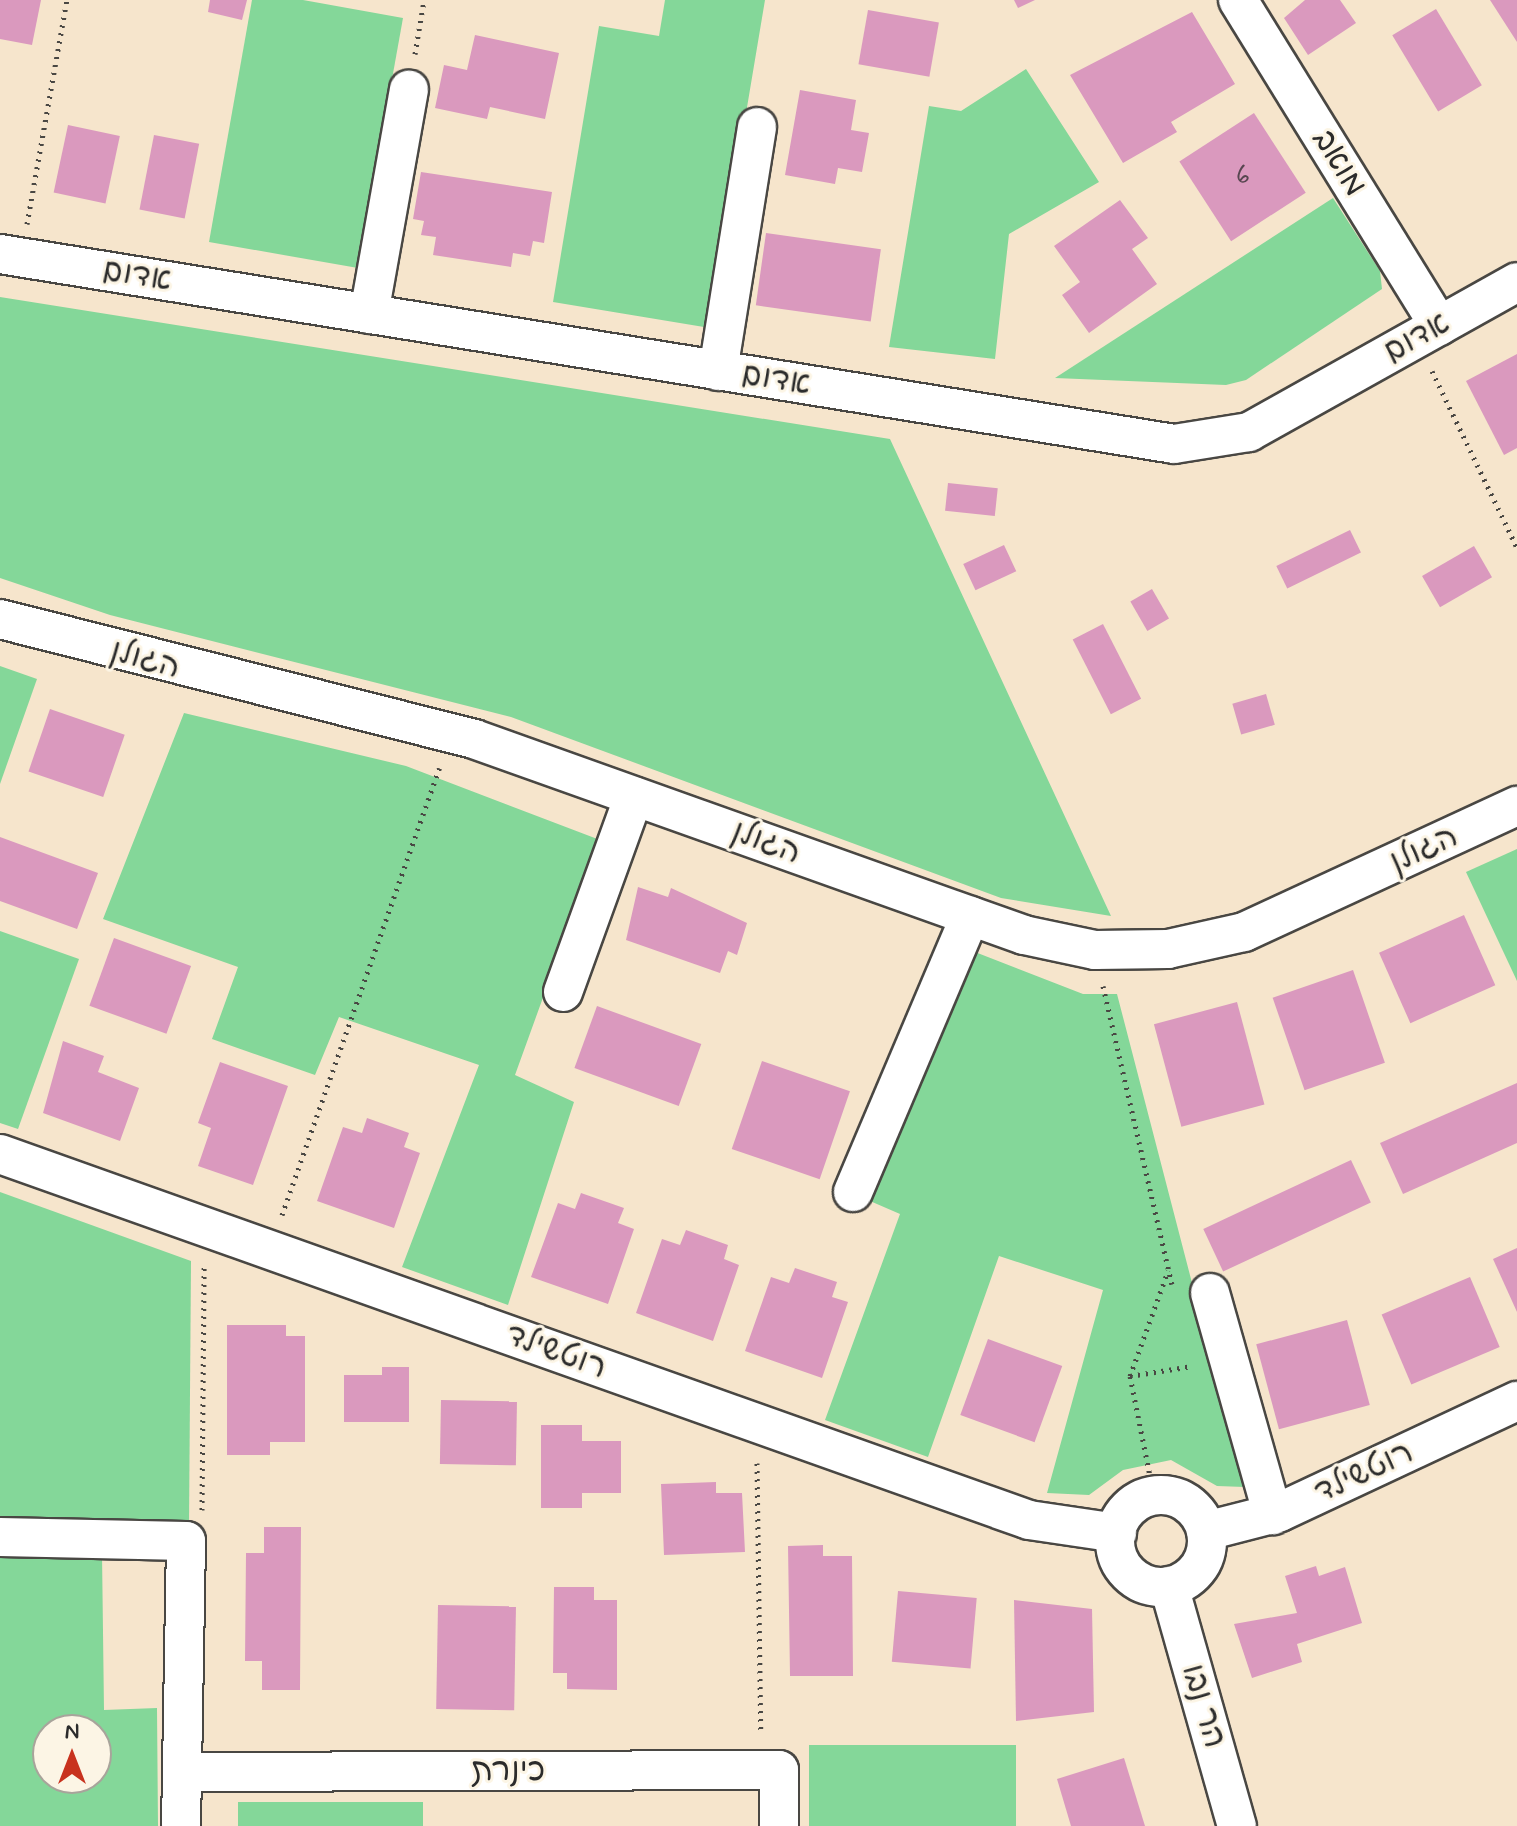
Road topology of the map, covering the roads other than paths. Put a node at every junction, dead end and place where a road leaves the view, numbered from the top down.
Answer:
1 (1238, 0) edge
2 (409, 90) road end
3 (757, 127) dead end
4 (11, 256) edge
5 (1517, 282) edge
6 (369, 314) junction
7 (1428, 332) junction
8 (718, 371) junction
9 (0, 619) edge
10 (634, 796) junction
11 (1517, 806) edge
12 (970, 916) junction
13 (563, 992) dead end
14 (0, 1154) edge
15 (853, 1192) dead end
16 (1193, 1295) road end
17 (1517, 1401) edge
18 (1273, 1515) junction
19 (1206, 1531) junction
20 (1117, 1533) junction
21 (0, 1537) edge
22 (1169, 1586) junction
23 (182, 1772) junction
24 (181, 1826) edge
25 (779, 1826) edge
26 (1237, 1826) edge

1 - 7 street, מואב
2 - 6 street
3 - 8 street
4 - 6 street, אדום
5 - 7 street, אדום
6 - 8 street, אדום
7 - 8 street, אדום
9 - 10 street, הגולן
10 - 12 street, הגולן
10 - 13 street
11 - 12 street, הגולן
12 - 15 street
14 - 20 street, רוטשילד
16 - 18 street
17 - 18 street, רוטשילד
18 - 19 street, רוטשילד
19 - 20 street
19 - 22 street
20 - 22 street
21 - 23 street
22 - 26 street, הר נבו
23 - 24 street
23 - 25 street, כינרת

